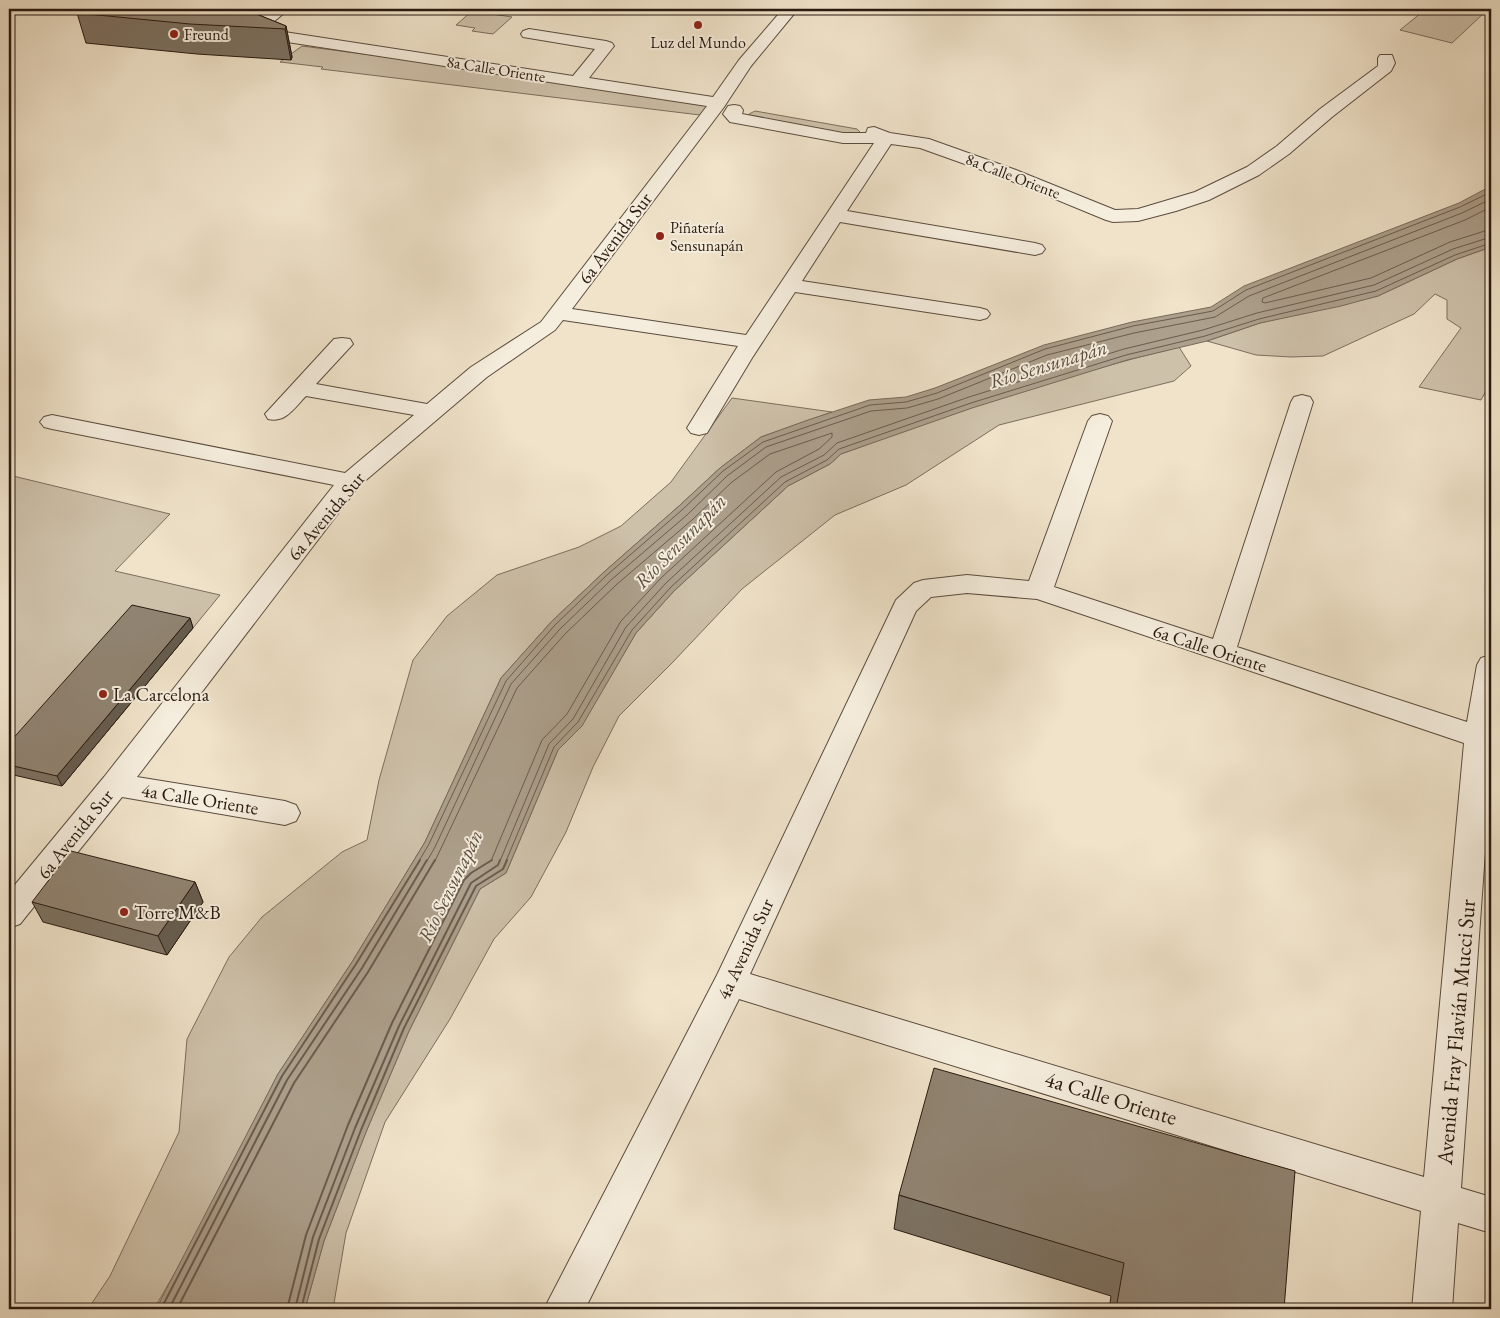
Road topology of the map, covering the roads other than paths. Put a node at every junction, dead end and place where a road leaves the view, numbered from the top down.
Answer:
1 (282, 9) edge
2 (786, 9) edge
3 (529, 34) dead end
4 (1386, 58) dead end
5 (578, 81) junction
6 (722, 107) junction
7 (886, 138) junction
8 (835, 214) junction
9 (1035, 249) dead end
10 (788, 285) junction
11 (559, 313) junction
12 (980, 314) dead end
13 (751, 342) junction
14 (342, 344) dead end
15 (301, 388) junction
16 (1302, 402) dead end
17 (432, 412) junction
18 (276, 414) dead end
19 (1100, 421) dead end
20 (52, 422) dead end
21 (699, 428) dead end
22 (350, 481) junction
23 (923, 589) joint
24 (1039, 591) junction
25 (1222, 652) junction
26 (1491, 665) edge
27 (1485, 739) edge
28 (115, 785) junction
29 (285, 813) dead end
30 (9, 915) edge
31 (730, 982) junction
32 (1442, 1199) junction
33 (1491, 1215) edge
34 (564, 1309) edge
35 (1432, 1309) edge

1 - 5 street, 8a Calle Oriente
2 - 6 street, 6a Avenida Sur
3 - 5 street
4 - 7 street, 8a Calle Oriente
5 - 6 street, 8a Calle Oriente
6 - 7 street, 8a Calle Oriente
6 - 11 street, 6a Avenida Sur
7 - 8 street
8 - 9 street
8 - 10 street
10 - 12 street
10 - 13 street
11 - 13 street
11 - 17 street, 6a Avenida Sur
13 - 21 street
14 - 15 street
15 - 17 street
15 - 18 street
16 - 25 street
17 - 22 street, 6a Avenida Sur
19 - 24 street
20 - 22 street
22 - 28 street, 6a Avenida Sur
23 - 24 street, 6a Calle Oriente
23 - 31 street, 4a Avenida Sur
24 - 25 street, 6a Calle Oriente
25 - 27 street, 6a Calle Oriente
26 - 27 street, Avenida Fray Flavián Mucci Sur
27 - 32 street, Avenida Fray Flavián Mucci Sur
28 - 29 street, 4a Calle Oriente
28 - 30 street, 6a Avenida Sur
31 - 32 street, 4a Calle Oriente
31 - 34 street, 4a Avenida Sur
32 - 33 street, 4a Calle Oriente
32 - 35 street, Avenida Fray Flavián Mucci Sur

